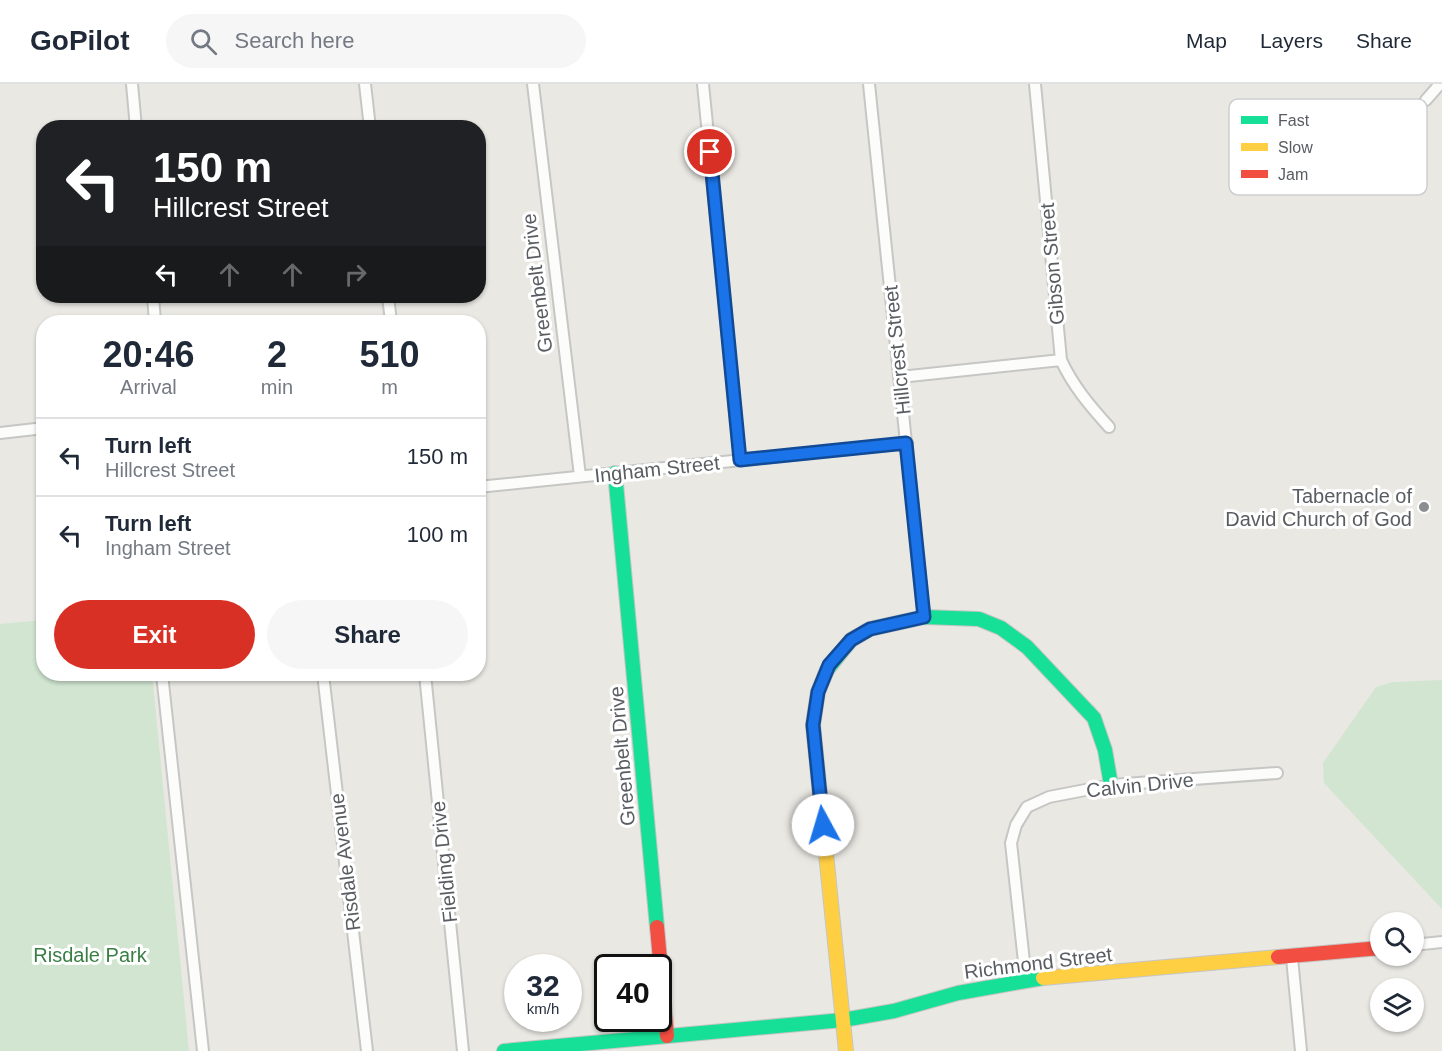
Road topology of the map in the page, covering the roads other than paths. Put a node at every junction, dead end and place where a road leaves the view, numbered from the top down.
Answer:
1 (132, 84) edge
2 (365, 84) edge
3 (533, 84) edge
4 (703, 84) edge
5 (869, 84) edge
6 (1035, 84) edge
7 (1440, 84) edge
8 (1427, 99) edge
9 (135, 120) edge
10 (369, 120) edge
11 (1061, 360) junction
12 (900, 377) junction
13 (1109, 427) dead end
14 (36, 429) edge
15 (0, 433) edge
16 (906, 443) junction
17 (740, 460) junction
18 (615, 473) junction
19 (580, 476) junction
20 (486, 486) edge
21 (924, 617) junction
22 (163, 681) edge
23 (323, 681) edge
24 (427, 681) edge
25 (1277, 773) dead end
26 (1111, 785) junction
27 (1442, 942) edge
28 (1424, 944) edge
29 (1370, 949) edge
30 (1292, 958) junction
31 (1026, 981) junction
32 (843, 1020) junction
33 (667, 1036) junction
34 (572, 1048) edge
35 (203, 1051) edge
36 (367, 1051) edge
37 (463, 1051) edge
38 (504, 1051) edge
39 (846, 1051) edge
40 (1301, 1051) edge

1 - 9 street
2 - 10 street
3 - 19 street, Greenbelt Drive
4 - 17 street
5 - 12 street, Hillcrest Street
6 - 11 street, Gibson Street
7 - 8 street
11 - 12 street
11 - 13 street, Gibson Street
12 - 16 street, Hillcrest Street
14 - 15 street
16 - 17 street, Ingham Street
16 - 21 street, Hillcrest Street
17 - 18 street, Ingham Street
18 - 19 street, Ingham Street
18 - 33 street, Greenbelt Drive
19 - 20 street, Ingham Street
21 - 26 street
21 - 32 street
22 - 35 street
23 - 36 street, Risdale Avenue
24 - 37 street, Fielding Drive
25 - 26 street, Calvin Drive
26 - 31 street, Calvin Drive
27 - 28 street
29 - 30 street, Richmond Street
30 - 31 street, Richmond Street
30 - 40 street
31 - 32 street, Richmond Street
32 - 33 street, Richmond Street
32 - 39 street
33 - 34 street, Richmond Street
34 - 38 street

